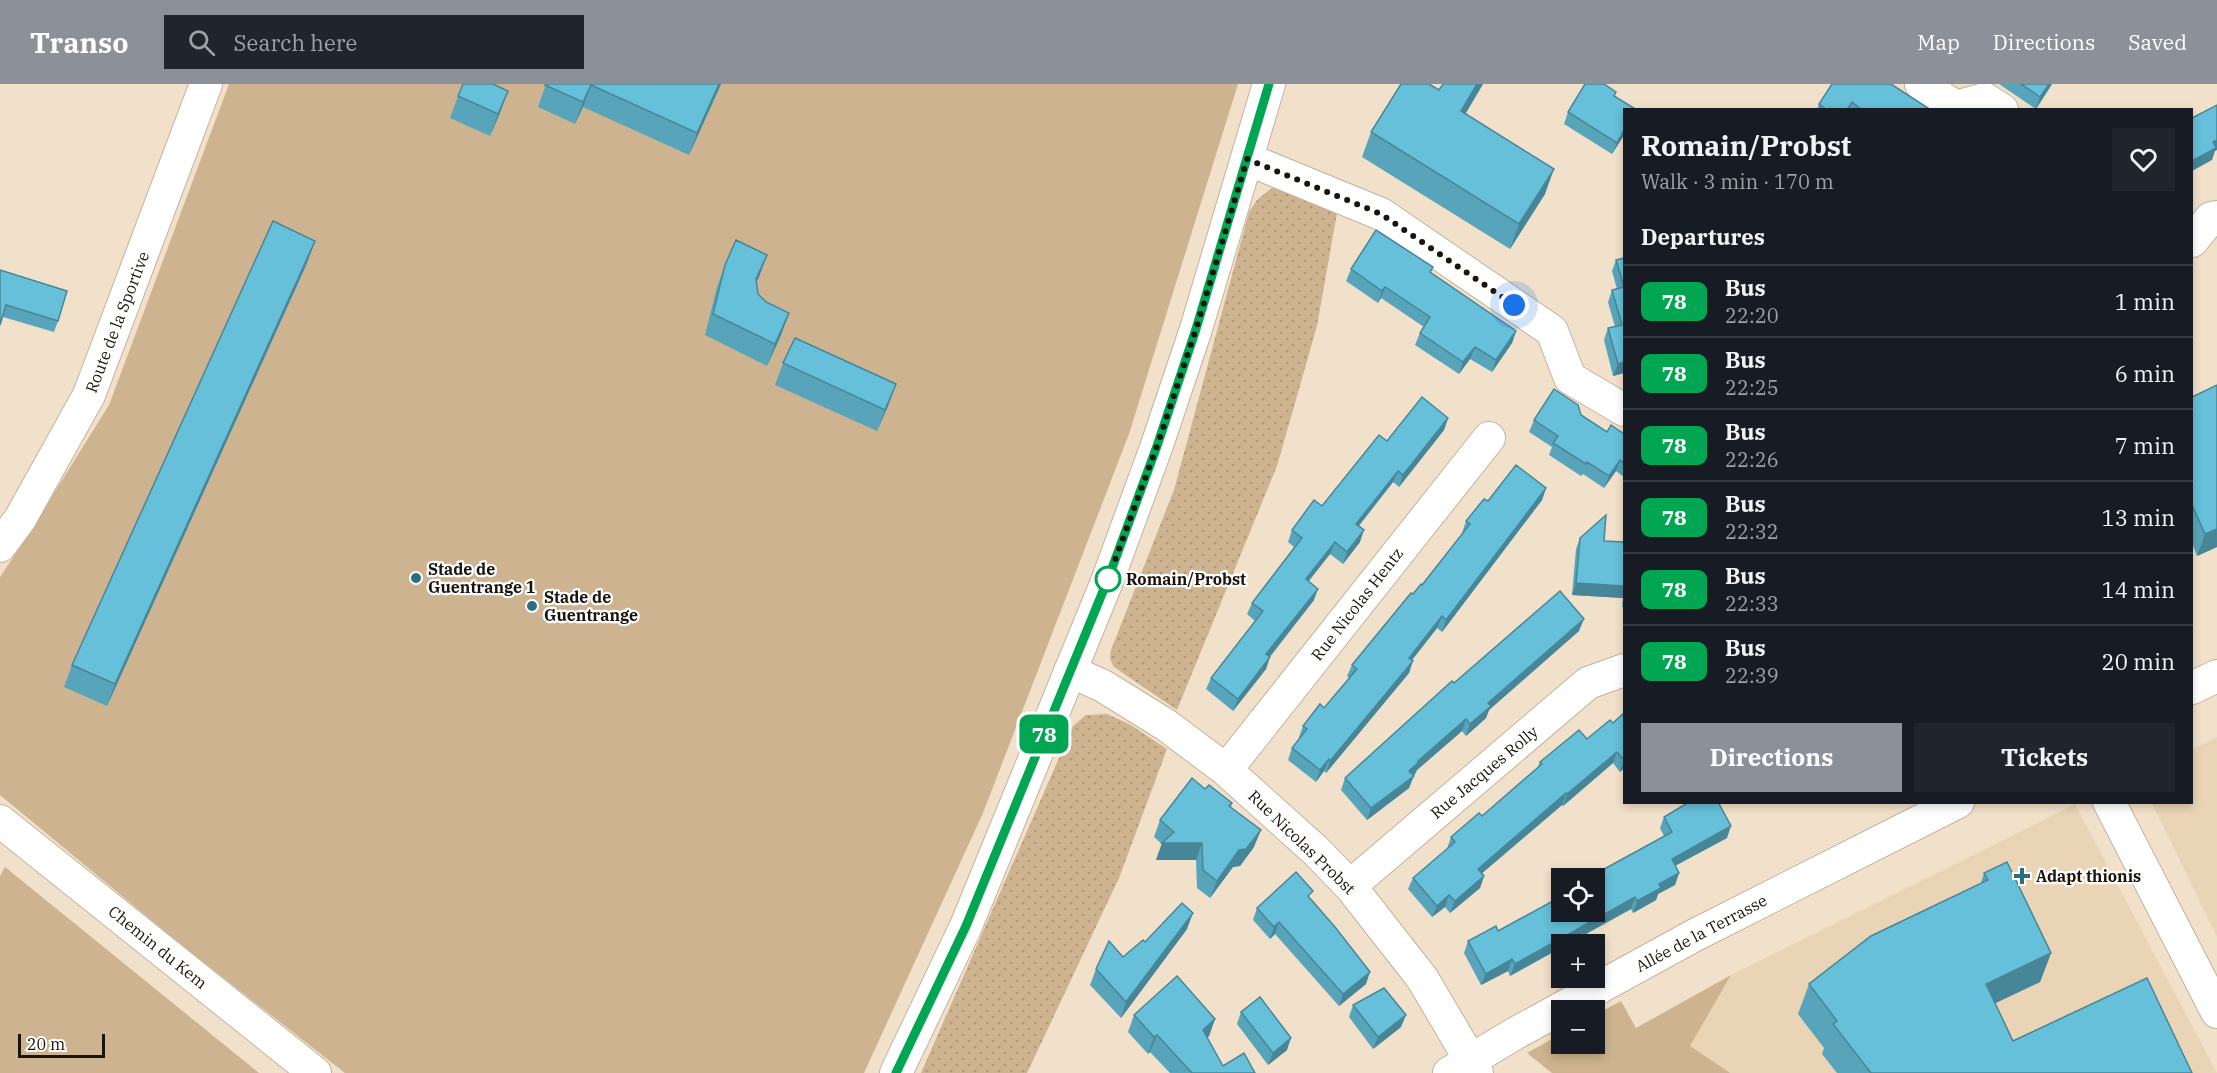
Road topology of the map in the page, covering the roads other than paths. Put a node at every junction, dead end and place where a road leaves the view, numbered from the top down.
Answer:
1 (206, 84) edge
2 (1269, 84) edge
3 (1921, 84) edge
4 (1999, 108) edge
5 (1247, 159) junction
6 (2217, 217) edge
7 (2193, 240) edge
8 (1623, 409) edge
9 (1489, 438) dead end
10 (0, 546) edge
11 (1623, 669) edge
12 (1070, 671) junction
13 (2217, 676) edge
14 (2193, 688) edge
15 (1226, 770) junction
16 (1954, 804) edge
17 (2110, 804) edge
18 (0, 820) edge
19 (1350, 886) junction
20 (2217, 1012) edge
21 (1466, 1069) edge
22 (315, 1073) edge
23 (896, 1073) edge

1 - 10 street, Route de la Sportive
2 - 5 street
3 - 4 street
5 - 8 street
5 - 12 street
6 - 7 street
9 - 15 street, Rue Nicolas Hentz
11 - 19 street, Rue Jacques Rolly
12 - 15 street, Rue Nicolas Probst
12 - 23 street
13 - 14 street
15 - 19 street, Rue Nicolas Probst
16 - 21 street, Allée de la Terrasse
17 - 20 street
18 - 22 street, Chemin du Kem
19 - 21 street, Rue Nicolas Probst

